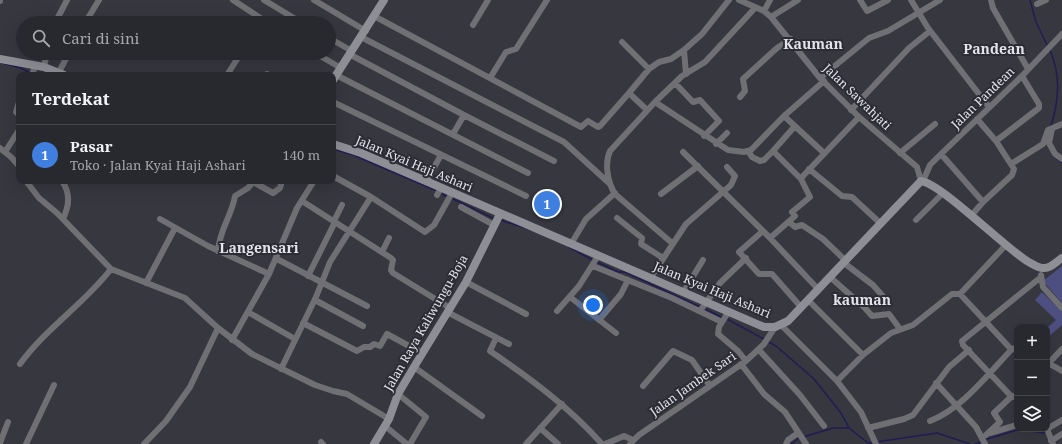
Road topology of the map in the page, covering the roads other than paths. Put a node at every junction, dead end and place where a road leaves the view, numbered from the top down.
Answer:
1 (67, 0) edge
2 (99, 0) edge
3 (233, 0) edge
4 (264, 0) edge
5 (314, 0) edge
6 (384, 0) edge
7 (488, 0) edge
8 (547, 0) edge
9 (729, 0) edge
10 (739, 0) edge
11 (770, 0) edge
12 (798, 0) edge
13 (860, 0) edge
14 (888, 0) edge
15 (912, 0) edge
16 (940, 0) edge
17 (991, 0) edge
18 (1046, 0) edge
19 (1036, 4) dead end
20 (756, 8) junction
21 (764, 11) junction
22 (919, 12) junction
23 (59, 16) edge
24 (90, 16) edge
25 (255, 16) edge
26 (290, 16) edge
27 (374, 16) junction
28 (771, 17) junction
29 (473, 25) dead end
30 (930, 31) junction
31 (364, 34) junction
32 (1062, 34) edge
33 (791, 39) junction
34 (622, 42) dead end
35 (336, 43) edge
36 (684, 50) junction
37 (351, 53) junction
38 (0, 59) edge
39 (46, 60) edge
40 (67, 60) edge
41 (237, 60) edge
42 (322, 60) edge
43 (44, 68) junction
44 (649, 69) junction
45 (1028, 69) junction
46 (34, 71) edge
47 (56, 72) edge
48 (63, 72) edge
49 (229, 72) edge
50 (335, 72) edge
51 (337, 74) edge
52 (686, 74) junction
53 (1022, 76) junction
54 (490, 78) junction
55 (822, 80) junction
56 (674, 83) junction
57 (629, 93) junction
58 (740, 97) dead end
59 (655, 102) junction
60 (336, 103) edge
61 (989, 107) junction
62 (647, 110) junction
63 (851, 110) junction
64 (464, 115) junction
65 (784, 116) junction
66 (859, 117) junction
67 (977, 119) junction
68 (935, 124) dead end
69 (1062, 124) edge
70 (795, 126) junction
71 (1050, 129) junction
72 (16, 134) edge
73 (453, 134) junction
74 (727, 134) dead end
75 (704, 136) junction
76 (996, 141) junction
77 (716, 144) junction
78 (336, 146) edge
79 (3, 150) edge
80 (748, 151) junction
81 (773, 151) junction
82 (683, 152) dead end
83 (824, 153) junction
84 (900, 153) junction
85 (441, 154) junction
86 (941, 154) junction
87 (1062, 159) edge
88 (554, 161) dead end
89 (16, 163) edge
90 (1011, 164) junction
91 (698, 166) junction
92 (727, 167) dead end
93 (809, 169) junction
94 (528, 173) dead end
95 (336, 178) edge
96 (801, 179) junction
97 (922, 181) junction
98 (426, 182) junction
99 (28, 184) edge
100 (63, 184) edge
101 (252, 184) edge
102 (257, 184) edge
103 (281, 184) edge
104 (312, 184) edge
105 (610, 184) junction
106 (724, 192) junction
107 (615, 193) junction
108 (943, 193) junction
109 (661, 194) dead end
110 (451, 196) junction
111 (526, 196) dead end
112 (371, 197) junction
113 (302, 201) junction
114 (983, 202) junction
115 (342, 205) dead end
116 (461, 207) dead end
117 (476, 210) junction
118 (971, 216) junction
119 (617, 218) dead end
120 (63, 219) junction
121 (160, 219) dead end
122 (497, 220) junction
123 (916, 220) dead end
124 (335, 222) junction
125 (789, 222) junction
126 (880, 223) junction
127 (175, 228) junction
128 (763, 231) junction
129 (350, 232) junction
130 (389, 238) dead end
131 (770, 238) junction
132 (672, 243) junction
133 (571, 244) junction
134 (1004, 246) junction
135 (218, 251) junction
136 (382, 252) junction
137 (663, 258) junction
138 (746, 258) junction
139 (1062, 258) edge
140 (277, 259) junction
141 (703, 260) dead end
142 (595, 261) junction
143 (845, 262) junction
144 (111, 269) junction
145 (1041, 273) junction
146 (269, 274) junction
147 (308, 276) junction
148 (651, 277) junction
149 (830, 277) junction
150 (628, 280) junction
151 (466, 282) junction
152 (146, 283) junction
153 (322, 283) junction
154 (666, 285) junction
155 (818, 289) junction
156 (683, 292) junction
157 (661, 294) junction
158 (960, 294) junction
159 (570, 297) junction
160 (672, 298) junction
161 (314, 300) junction
162 (808, 300) junction
163 (887, 301) dead end
164 (705, 303) junction
165 (686, 305) junction
166 (367, 306) dead end
167 (801, 307) junction
168 (1062, 308) edge
169 (448, 310) junction
170 (557, 311) dead end
171 (700, 311) junction
172 (248, 312) junction
173 (728, 312) junction
174 (526, 314) dead end
175 (599, 320) junction
176 (986, 321) junction
177 (723, 322) junction
178 (303, 323) junction
179 (363, 326) dead end
180 (778, 326) junction
181 (218, 328) junction
182 (900, 329) junction
183 (616, 333) dead end
184 (496, 338) junction
185 (295, 339) junction
186 (232, 340) junction
187 (509, 344) dead end
188 (1014, 348) edge
189 (1062, 349) edge
190 (759, 350) junction
191 (968, 350) junction
192 (1014, 350) edge
193 (422, 353) junction
194 (863, 355) junction
195 (743, 362) junction
196 (1050, 362) edge
197 (20, 364) dead end
198 (1050, 365) edge
199 (414, 367) junction
200 (280, 369) junction
201 (1062, 371) edge
202 (989, 373) junction
203 (837, 381) junction
204 (936, 383) junction
205 (54, 385) dead end
206 (643, 386) dead end
207 (710, 386) junction
208 (398, 394) junction
209 (1014, 395) edge
210 (1014, 397) edge
211 (562, 404) junction
212 (958, 405) junction
213 (482, 416) dead end
214 (1062, 420) edge
215 (930, 421) dead end
216 (8, 422) dead end
217 (386, 423) junction
218 (824, 426) dead end
219 (1014, 426) edge
220 (540, 428) junction
221 (868, 428) junction
222 (1050, 428) edge
223 (1062, 434) edge
224 (983, 436) junction
225 (801, 438) edge
226 (1, 439) edge
227 (1051, 441) edge
228 (631, 442) edge
229 (874, 442) edge
230 (26, 444) edge
231 (144, 444) edge
232 (374, 444) edge
233 (407, 444) edge
234 (410, 444) edge
235 (526, 444) edge
236 (558, 444) edge
237 (604, 444) edge
238 (786, 444) edge
239 (985, 444) edge

1 - 23 street
2 - 24 street
3 - 25 street
4 - 26 street
5 - 31 street
6 - 27 main road
7 - 29 street
8 - 54 street
9 - 36 street
10 - 20 street, Jalan Sawahjati
11 - 21 street
12 - 28 street
13 - 14 street
15 - 22 street
16 - 22 street
17 - 45 street
18 - 19 street
20 - 21 street, Jalan Sawahjati
20 - 52 street
21 - 28 street, Jalan Sawahjati
22 - 30 street
22 - 55 street
27 - 31 main road
27 - 54 street
28 - 33 street, Jalan Sawahjati
30 - 61 street
30 - 63 street
31 - 37 main road
31 - 105 street
32 - 45 street, Jalan Pandean
33 - 55 street, Jalan Sawahjati
33 - 58 street
34 - 44 street
35 - 37 street
36 - 44 street
36 - 52 street
37 - 51 main road
37 - 64 street
38 - 46 main road
39 - 43 street
40 - 48 street
41 - 49 street
42 - 50 street
43 - 46 main road
43 - 47 main road
44 - 57 street
45 - 53 street, Jalan Pandean
51 - 73 street
52 - 56 street
53 - 61 street, Jalan Pandean
53 - 76 street
54 - 57 street
55 - 63 street, Jalan Sawahjati
55 - 65 street
56 - 59 street
56 - 75 street
57 - 62 street
59 - 62 street
59 - 75 street
60 - 85 street
61 - 67 street, Jalan Pandean
62 - 105 street
63 - 66 street, Jalan Sawahjati
64 - 73 street
64 - 88 street
65 - 70 street
65 - 80 street
66 - 83 street
66 - 84 street, Jalan Sawahjati
67 - 76 street
67 - 86 street, Jalan Pandean
68 - 84 street
69 - 71 street
70 - 81 street
70 - 83 street
71 - 87 street
71 - 90 street
72 - 79 street
73 - 94 street
74 - 77 street
75 - 77 street
76 - 90 street
77 - 80 street
78 - 98 main road, Jalan Kyai Haji Ashari
79 - 89 street
80 - 81 street
81 - 96 street
82 - 91 street
83 - 93 street
84 - 97 street, Jalan Sawahjati
85 - 98 street
85 - 111 street
86 - 97 street, Jalan Pandean
86 - 114 street
90 - 114 street
91 - 106 street
91 - 109 street
92 - 106 street
93 - 96 street
93 - 126 street
95 - 112 street
96 - 125 street
97 - 108 main road
97 - 126 main road, Jalan Kyai Haji Ashari
98 - 110 main road, Jalan Kyai Haji Ashari
99 - 120 street
100 - 120 street
101 - 135 street
102 - 103 street
104 - 113 street
105 - 107 street
106 - 128 street
106 - 132 street
107 - 132 street
107 - 133 street
108 - 118 main road
108 - 123 street
110 - 112 street
110 - 117 main road, Jalan Kyai Haji Ashari
112 - 129 street
113 - 124 street
113 - 140 street
114 - 118 street
115 - 124 street
116 - 117 street
117 - 122 main road, Jalan Kyai Haji Ashari
117 - 122 street
118 - 134 main road
119 - 137 street
120 - 144 street
121 - 127 street
122 - 133 main road, Jalan Kyai Haji Ashari
122 - 151 main road, Jalan Raya Kaliwungu-Boja
124 - 129 street
124 - 147 street
125 - 131 street
125 - 143 street
126 - 143 main road, Jalan Kyai Haji Ashari
127 - 135 street
127 - 152 street
128 - 131 street
128 - 138 street
129 - 136 street
129 - 153 street
130 - 136 street
131 - 155 street
132 - 137 street
133 - 142 main road, Jalan Kyai Haji Ashari
134 - 145 main road
134 - 158 street
135 - 146 street
136 - 169 street
137 - 148 street
138 - 164 street
138 - 167 street
139 - 145 main road
140 - 146 street
140 - 147 street
141 - 156 street
142 - 148 main road, Jalan Kyai Haji Ashari
142 - 150 street
142 - 159 street
143 - 149 main road, Jalan Kyai Haji Ashari
143 - 163 street
144 - 152 street
144 - 197 street
145 - 168 street
145 - 176 street
146 - 172 street
147 - 153 street
148 - 154 main road, Jalan Kyai Haji Ashari
149 - 155 main road, Jalan Kyai Haji Ashari
149 - 182 street
150 - 157 street
150 - 175 street
151 - 169 main road, Jalan Raya Kaliwungu-Boja
151 - 174 street
152 - 181 street
153 - 161 street
153 - 166 street
154 - 156 main road, Jalan Kyai Haji Ashari
154 - 157 street
155 - 162 main road, Jalan Kyai Haji Ashari
156 - 160 street
156 - 164 main road, Jalan Kyai Haji Ashari
156 - 165 street
157 - 160 street
158 - 176 street
158 - 182 street
159 - 170 street
159 - 175 street
160 - 165 street
161 - 178 street
161 - 179 street
162 - 167 main road, Jalan Kyai Haji Ashari
162 - 194 street
164 - 171 street
164 - 173 main road, Jalan Kyai Haji Ashari
165 - 171 street
167 - 180 main road, Jalan Kyai Haji Ashari
169 - 184 street
169 - 193 main road, Jalan Raya Kaliwungu-Boja
171 - 177 street
172 - 185 street
172 - 186 street
173 - 177 street
173 - 180 main road, Jalan Kyai Haji Ashari
175 - 183 street
176 - 188 street
176 - 191 street
177 - 195 street
178 - 185 street
178 - 193 street
180 - 190 street, Jalan Jambek Sari
180 - 203 street
181 - 186 street
181 - 231 street
182 - 194 street
184 - 187 street
184 - 211 street
185 - 200 street
186 - 200 street
189 - 196 street
190 - 195 street, Jalan Jambek Sari
190 - 218 street
191 - 202 street
191 - 204 street
192 - 202 street
193 - 199 main road, Jalan Raya Kaliwungu-Boja
194 - 203 street
195 - 207 street, Jalan Jambek Sari
195 - 225 street
198 - 201 street
199 - 208 main road, Jalan Raya Kaliwungu-Boja
199 - 213 street
200 - 217 street
202 - 209 street
202 - 212 street
203 - 221 street
204 - 212 street
204 - 221 street
205 - 230 street
206 - 207 street
207 - 228 street, Jalan Jambek Sari
208 - 217 main road, Jalan Raya Kaliwungu-Boja
208 - 234 street
210 - 224 street
211 - 220 street
211 - 237 street
212 - 215 street
212 - 224 street
214 - 222 street
216 - 226 street
217 - 232 main road, Jalan Raya Kaliwungu-Boja
217 - 233 street
219 - 224 street
220 - 235 street
220 - 236 street
221 - 229 street
223 - 227 street
224 - 239 street
225 - 238 street
228 - 237 street

